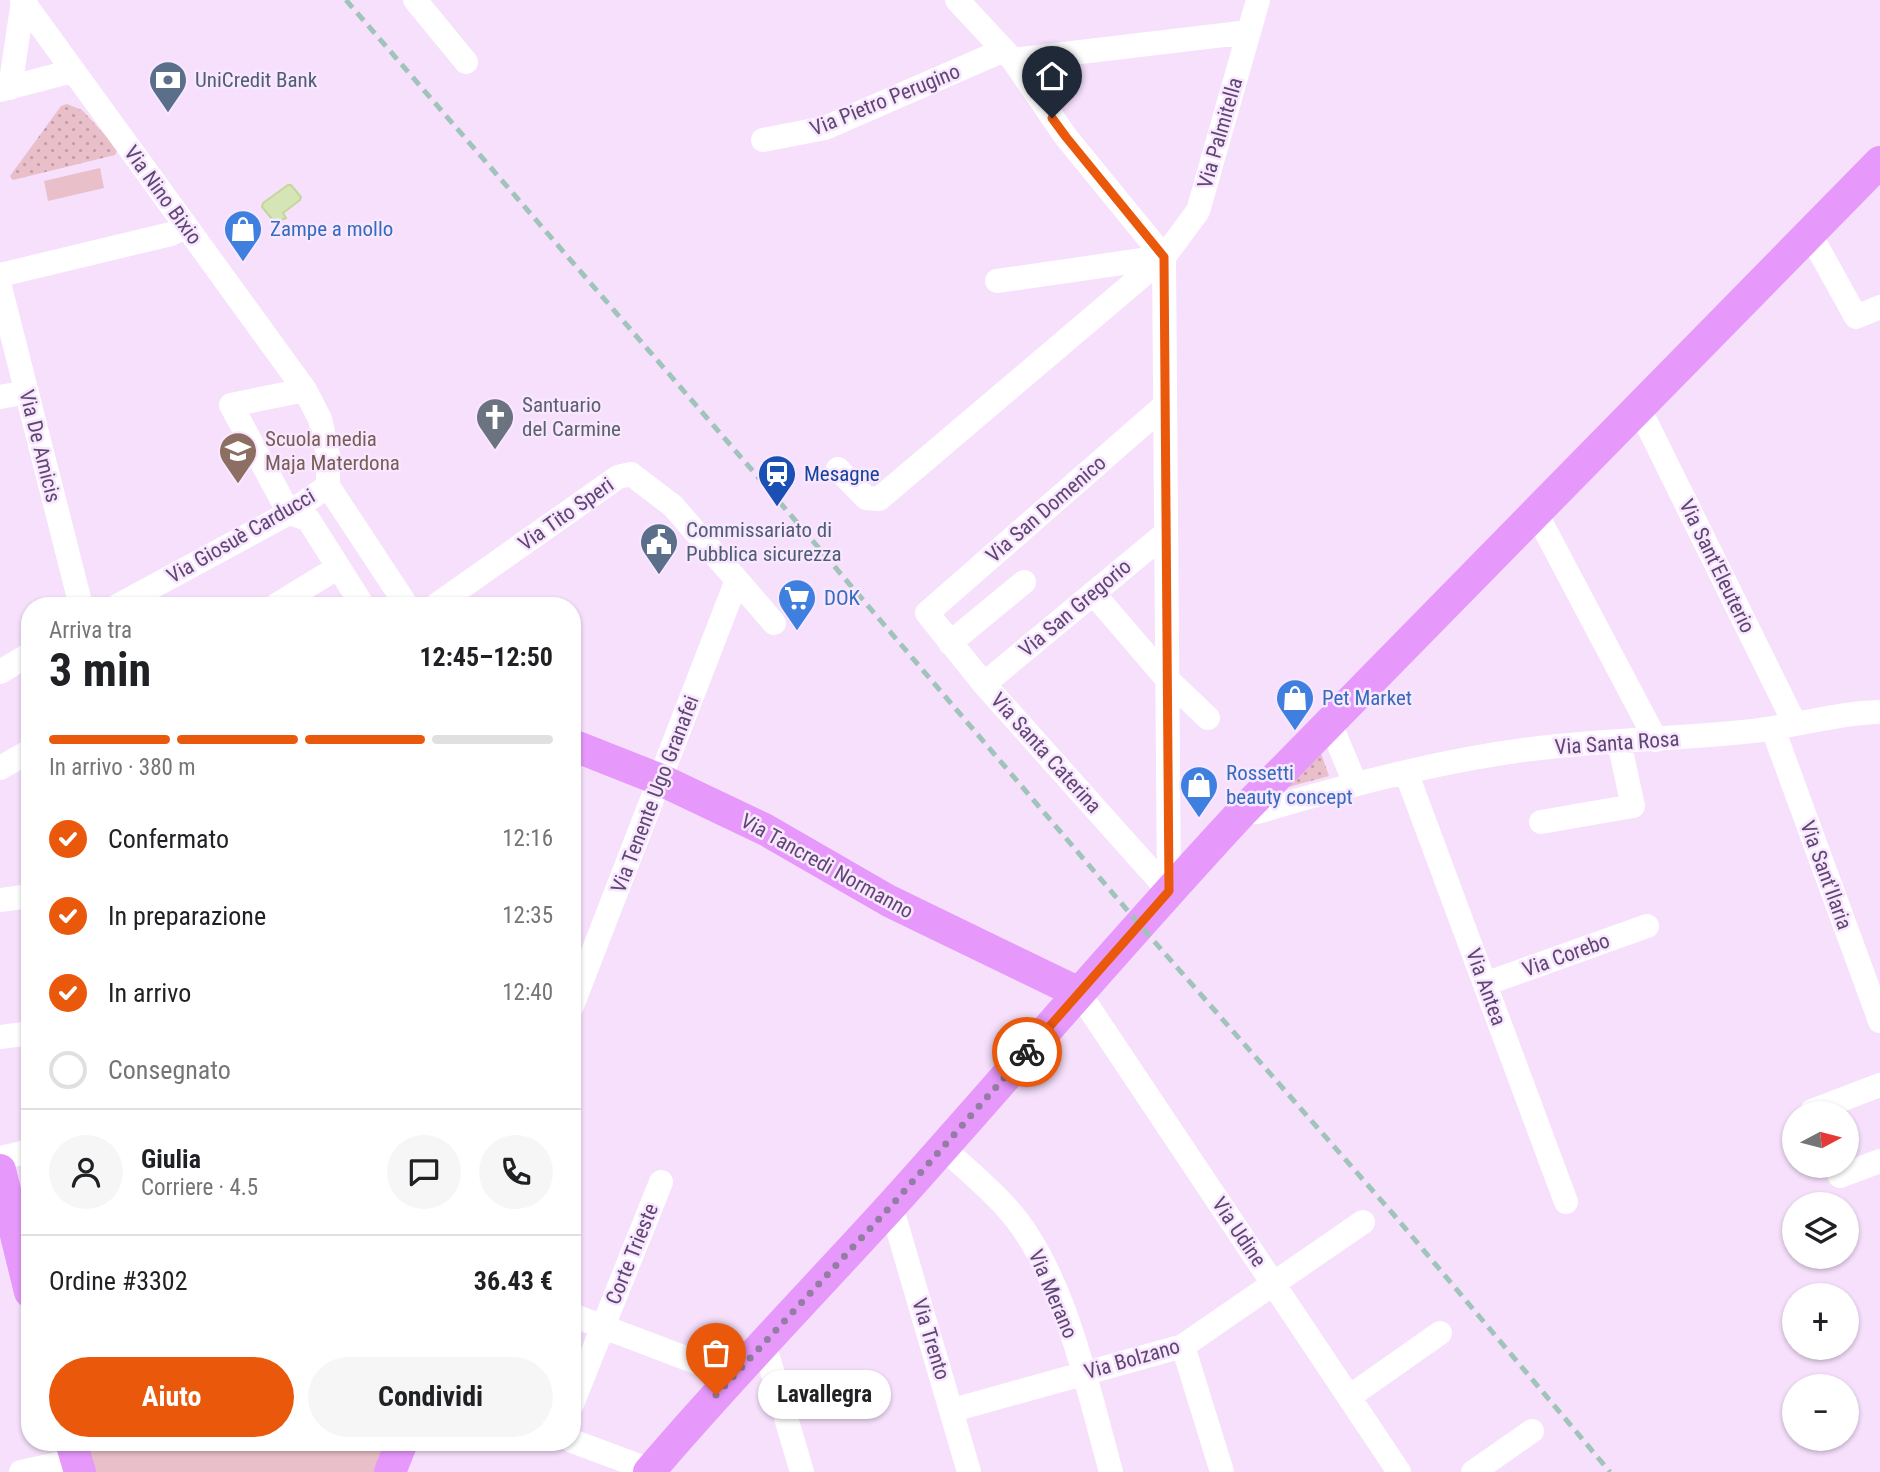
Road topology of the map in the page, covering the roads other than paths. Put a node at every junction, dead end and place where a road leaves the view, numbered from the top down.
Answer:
1 (415, 0) edge
2 (957, 0) edge
3 (1258, 0) edge
4 (22, 1) edge
5 (1249, 32) junction
6 (1009, 55) junction
7 (466, 62) dead end
8 (73, 71) junction
9 (5, 89) edge
10 (763, 140) dead end
11 (1880, 162) edge
12 (186, 226) junction
13 (1810, 234) junction
14 (1164, 257) junction
15 (0, 275) edge
16 (997, 281) dead end
17 (0, 287) edge
18 (1880, 307) edge
19 (304, 390) junction
20 (27, 392) junction
21 (0, 397) edge
22 (1165, 405) junction
23 (1639, 408) junction
24 (838, 469) dead end
25 (328, 486) junction
26 (289, 513) junction
27 (1536, 513) junction
28 (1166, 533) junction
29 (337, 568) junction
30 (737, 580) junction
31 (1024, 582) dead end
32 (1093, 593) junction
33 (79, 597) edge
34 (134, 597) edge
35 (290, 597) edge
36 (357, 597) edge
37 (401, 597) edge
38 (448, 597) edge
39 (928, 613) joint
40 (774, 624) dead end
41 (950, 643) junction
42 (21, 659) edge
43 (0, 672) edge
44 (1166, 678) junction
45 (985, 684) junction
46 (1880, 712) edge
47 (1208, 718) dead end
48 (1330, 723) junction
49 (1784, 727) junction
50 (1656, 740) junction
51 (1619, 742) junction
52 (581, 749) edge
53 (21, 756) edge
54 (0, 768) edge
55 (1406, 772) junction
56 (661, 780) junction
57 (1355, 783) junction
58 (1242, 812) junction
59 (1541, 822) dead end
60 (1169, 891) junction
61 (21, 897) edge
62 (0, 900) edge
63 (1647, 926) dead end
64 (581, 983) edge
65 (1485, 984) junction
66 (1079, 993) junction
67 (1880, 1021) edge
68 (21, 1034) edge
69 (0, 1037) edge
70 (1880, 1085) edge
71 (1838, 1101) edge
72 (943, 1148) junction
73 (21, 1154) edge
74 (0, 1158) edge
75 (1880, 1161) edge
76 (1859, 1169) edge
77 (0, 1170) edge
78 (661, 1182) dead end
79 (1566, 1202) dead end
80 (891, 1206) junction
81 (1363, 1223) dead end
82 (21, 1255) edge
83 (1274, 1285) junction
84 (581, 1318) edge
85 (603, 1326) junction
86 (1440, 1333) dead end
87 (764, 1344) junction
88 (1183, 1346) junction
89 (1083, 1374) junction
90 (733, 1376) junction
91 (581, 1381) edge
92 (1349, 1396) junction
93 (953, 1410) junction
94 (1532, 1431) dead end
95 (581, 1444) edge
96 (398, 1451) edge
97 (76, 1458) edge
98 (650, 1471) edge
99 (21, 1472) edge
100 (390, 1472) edge
101 (802, 1472) edge
102 (969, 1472) edge
103 (1111, 1472) edge
104 (1222, 1472) edge
105 (1399, 1472) edge
106 (1473, 1472) edge

1 - 7 street
2 - 6 street
3 - 5 street, Via Palmitella
4 - 8 street, Via Nino Bixio
4 - 9 street
5 - 6 street, Via Pietro Perugino
5 - 14 street, Via Palmitella
6 - 10 street, Via Pietro Perugino
6 - 14 street
8 - 9 street
8 - 12 street, Via Nino Bixio
11 - 13 main road
12 - 15 street
12 - 19 street, Via Nino Bixio
13 - 18 street
13 - 23 main road
14 - 16 street
14 - 22 street
14 - 24 street, Via Palmitella
17 - 20 street, Via De Amicis
19 - 25 street, Via Nino Bixio
19 - 26 street
20 - 21 street
20 - 33 street, Via De Amicis
22 - 28 street
22 - 39 street, Via San Domenico
23 - 27 main road
23 - 49 street, Via Sant'Eleuterio
25 - 26 street, Via Giosuè Carducci
25 - 37 street
26 - 29 street
26 - 34 street, Via Giosuè Carducci
27 - 48 main road
27 - 50 street
28 - 32 street, Via San Gregorio
28 - 44 street
29 - 35 street
29 - 36 street
30 - 38 street, Via Tito Speri
30 - 40 street, Via Tito Speri
30 - 56 street, Via Tenente Ugo Granafei
31 - 41 street
32 - 44 street
32 - 45 street, Via San Gregorio
39 - 41 street, Via Santa Caterina
41 - 45 street, Via Santa Caterina
42 - 43 street
44 - 47 street
44 - 60 street
45 - 60 street, Via Santa Caterina
46 - 49 street, Via Santa Rosa
48 - 57 street
48 - 58 main road
49 - 50 street, Via Santa Rosa
49 - 67 street, Via Sant'Ilaria
50 - 51 street, Via Santa Rosa
51 - 55 street, Via Santa Rosa
51 - 59 street
52 - 56 main road, Via Tancredi Normanno
53 - 54 street
55 - 57 street, Via Santa Rosa
55 - 65 street, Via Antea
56 - 64 street, Via Tenente Ugo Granafei
56 - 66 main road, Via Tancredi Normanno
57 - 58 street, Via Santa Rosa
58 - 60 main road
60 - 66 main road
61 - 62 street
63 - 65 street, Via Corebo
65 - 79 street, Via Antea
66 - 72 main road
66 - 83 street, Via Udine
68 - 69 street
70 - 71 street
72 - 80 main road
72 - 89 street, Via Merano
73 - 74 street
75 - 76 street
77 - 82 main road
78 - 85 street, Corte Trieste
80 - 87 main road
80 - 93 street, Via Trento
81 - 83 street, Via Bolzano
83 - 88 street, Via Bolzano
83 - 92 street, Via Udine
84 - 85 street
85 - 90 street
85 - 91 street, Corte Trieste
86 - 92 street
87 - 90 main road
87 - 101 street
88 - 89 street, Via Bolzano
88 - 104 street
89 - 93 street, Via Bolzano
89 - 103 street, Via Merano
90 - 98 main road
92 - 105 street, Via Udine
93 - 102 street, Via Trento
94 - 106 street
95 - 98 street
96 - 100 main road
97 - 99 street

